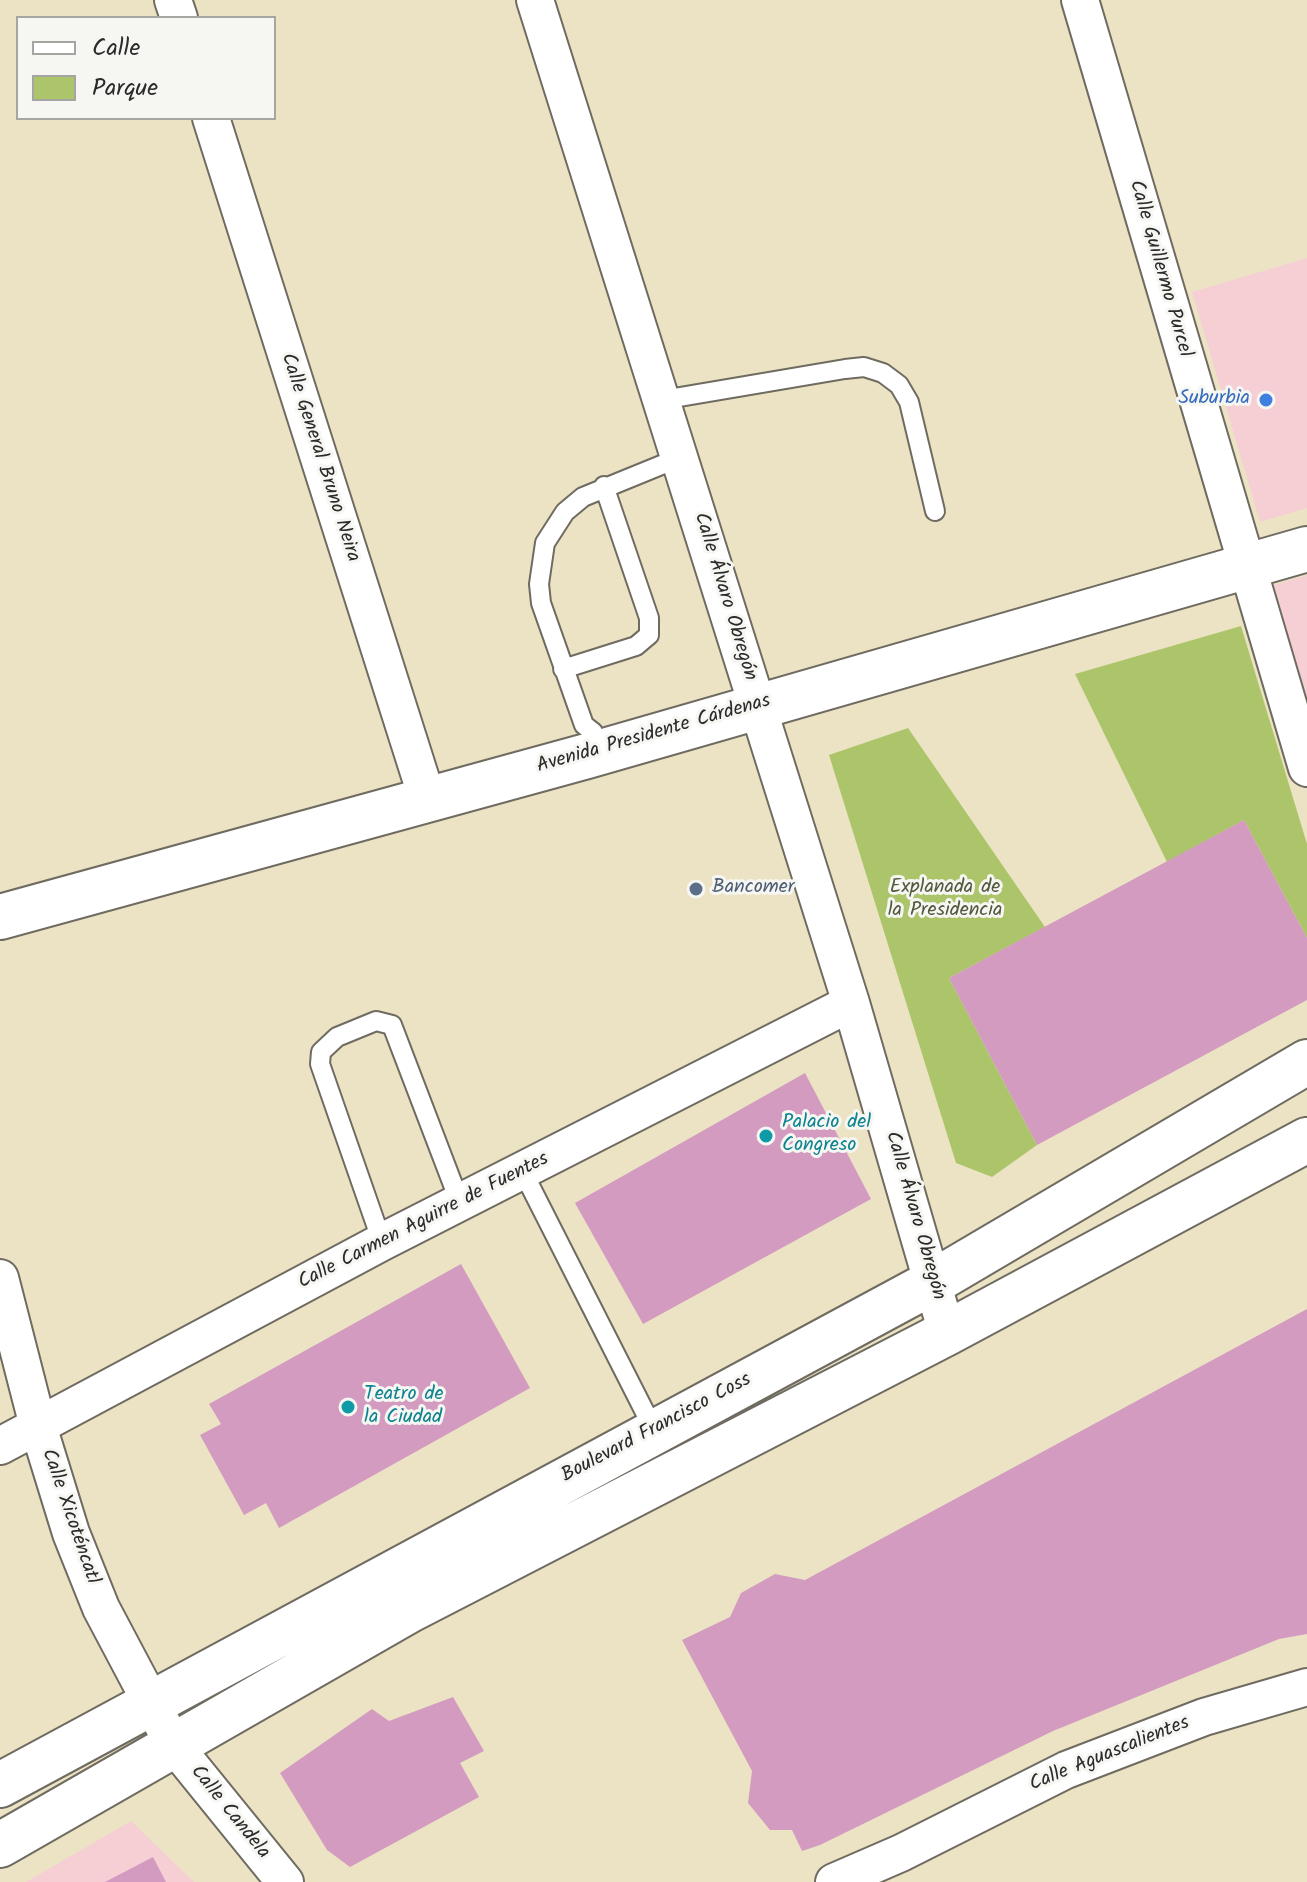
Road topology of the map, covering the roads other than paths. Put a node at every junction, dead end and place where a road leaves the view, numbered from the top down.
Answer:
1 (535, 0) edge
2 (1080, 0) edge
3 (212, 120) edge
4 (662, 400) junction
5 (681, 457) junction
6 (604, 486) junction
7 (935, 511) dead end
8 (1307, 549) edge
9 (1247, 566) junction
10 (563, 669) junction
11 (758, 706) junction
12 (590, 744) junction
13 (1307, 768) edge
14 (427, 798) junction
15 (0, 917) edge
16 (851, 1003) junction
17 (1307, 1062) edge
18 (1307, 1140) edge
19 (523, 1172) junction
20 (460, 1203) junction
21 (382, 1242) junction
22 (0, 1278) edge
23 (935, 1281) junction
24 (947, 1333) junction
25 (38, 1426) junction
26 (654, 1430) junction
27 (0, 1446) edge
28 (388, 1573) junction
29 (410, 1610) junction
30 (1307, 1687) edge
31 (150, 1701) junction
32 (173, 1744) junction
33 (0, 1785) edge
34 (0, 1845) edge
35 (285, 1882) edge
36 (834, 1882) edge

1 - 4 street, Calle Álvaro Obregón
2 - 9 street, Calle Guillermo Purcel
3 - 14 street, Calle General Bruno Neira
4 - 5 street, Calle Álvaro Obregón
4 - 7 lane
5 - 6 lane
5 - 11 street, Calle Álvaro Obregón
6 - 10 lane
6 - 10 lane
8 - 9 main road, Avenida Presidente Cárdenas
9 - 11 main road, Avenida Presidente Cárdenas
9 - 13 street, Calle Guillermo Purcel
10 - 12 lane
11 - 12 main road, Avenida Presidente Cárdenas
11 - 16 street, Calle Álvaro Obregón
12 - 14 main road, Avenida Presidente Cárdenas
14 - 15 main road, Avenida Presidente Cárdenas
16 - 19 street, Calle Carmen Aguirre de Fuentes
16 - 23 street, Calle Álvaro Obregón
17 - 23 main road, Boulevard Francisco Coss
18 - 24 main road
19 - 20 street, Calle Carmen Aguirre de Fuentes
19 - 26 lane
20 - 21 street, Calle Carmen Aguirre de Fuentes
20 - 21 lane
21 - 25 street, Calle Carmen Aguirre de Fuentes
22 - 25 street, Calle Xicoténcatl
23 - 24 street, Calle Álvaro Obregón
23 - 26 main road, Boulevard Francisco Coss
24 - 29 main road
25 - 27 street, Calle Carmen Aguirre de Fuentes
25 - 31 street, Calle Xicoténcatl
26 - 28 main road, Boulevard Francisco Coss
28 - 29 lane
28 - 31 main road, Boulevard Francisco Coss
29 - 32 main road
30 - 36 street, Calle Aguascalientes
31 - 32 street, Calle Xicoténcatl
31 - 33 main road, Boulevard Francisco Coss
32 - 34 main road
32 - 35 street, Calle Candela

